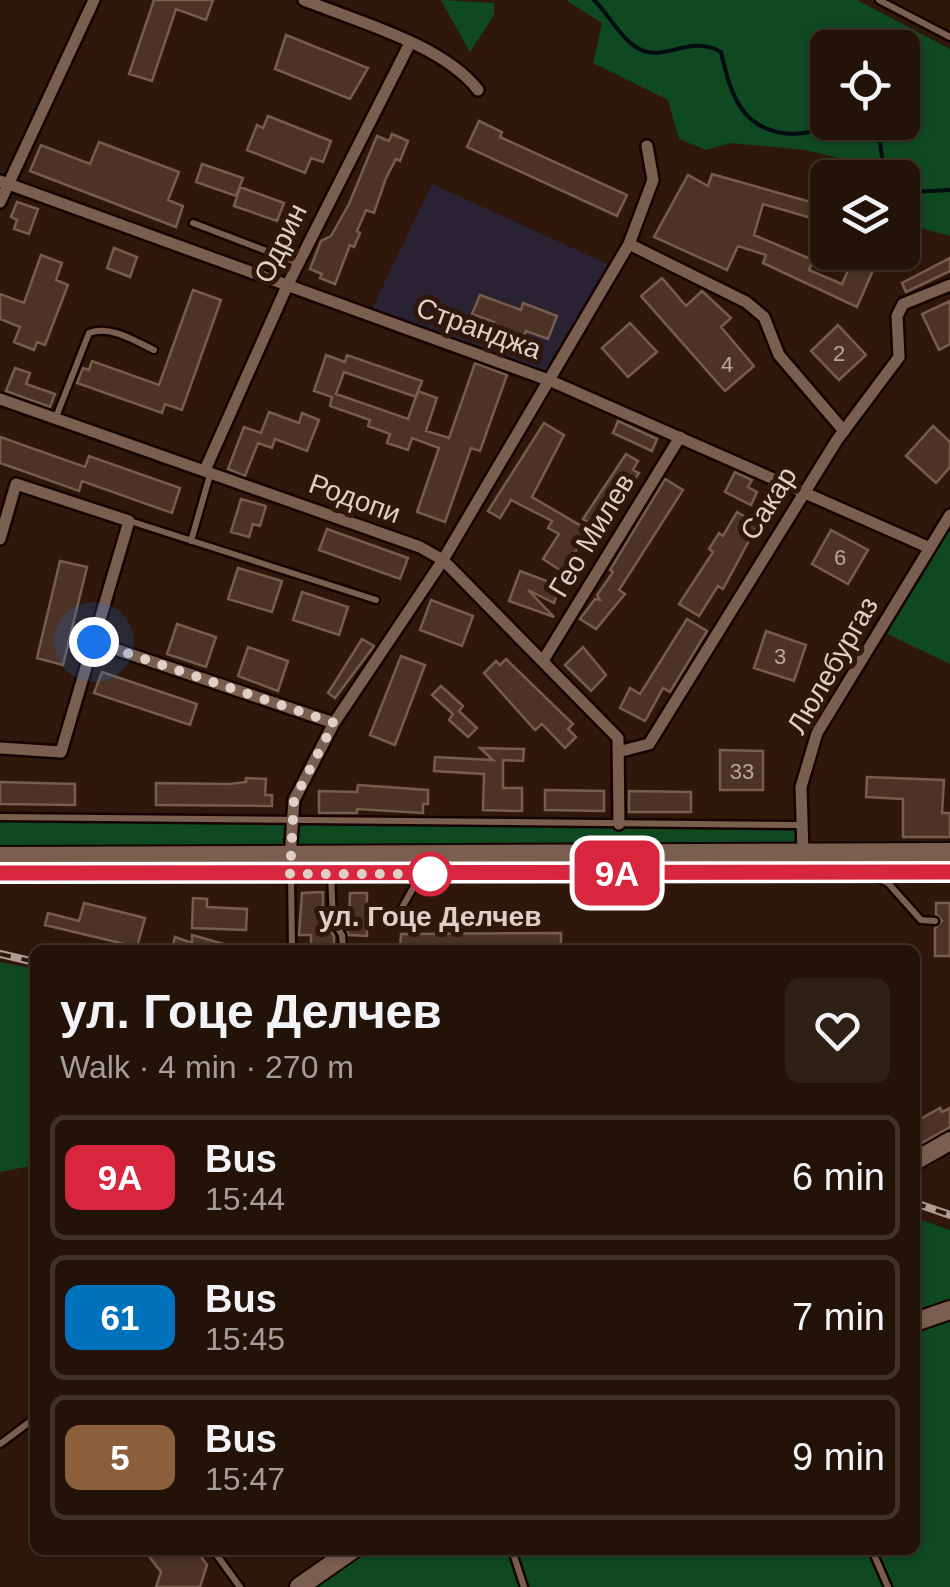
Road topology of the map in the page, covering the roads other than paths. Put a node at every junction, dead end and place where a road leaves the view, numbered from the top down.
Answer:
1 (94, 0) edge
2 (304, 0) edge
3 (880, 0) edge
4 (950, 37) edge
5 (410, 42) junction
6 (478, 90) dead end
7 (647, 146) dead end
8 (4, 182) edge
9 (0, 202) edge
10 (193, 223) dead end
11 (629, 244) junction
12 (298, 263) junction
13 (950, 285) edge
14 (286, 286) junction
15 (154, 350) dead end
16 (551, 380) junction
17 (0, 399) edge
18 (55, 418) junction
19 (844, 431) junction
20 (680, 436) junction
21 (208, 471) junction
22 (804, 492) junction
23 (950, 515) edge
24 (129, 521) junction
25 (0, 539) edge
26 (191, 541) junction
27 (930, 548) junction
28 (444, 560) junction
29 (376, 600) dead end
30 (94, 642) junction
31 (544, 659) junction
32 (334, 723) junction
33 (0, 748) edge
34 (618, 752) junction
35 (0, 816) edge
36 (291, 822) junction
37 (619, 824) junction
38 (798, 825) junction
39 (950, 852) edge
40 (803, 853) junction
41 (0, 856) edge
42 (290, 864) junction
43 (866, 872) junction
44 (950, 872) edge
45 (0, 873) edge
46 (330, 874) junction
47 (421, 874) junction
48 (399, 913) dead end
49 (936, 920) dead end
50 (292, 945) edge
51 (343, 945) edge
52 (950, 1141) edge
53 (920, 1158) edge
54 (949, 1310) edge
55 (920, 1313) edge
56 (920, 1320) edge
57 (30, 1422) edge
58 (0, 1444) edge
59 (217, 1555) edge
60 (345, 1555) edge
61 (514, 1555) edge
62 (874, 1555) edge
63 (240, 1587) edge
64 (299, 1587) edge
65 (524, 1587) edge
66 (888, 1587) edge

1 - 8 street
2 - 5 street
3 - 4 lane
5 - 6 street
5 - 12 street, Одрин
7 - 11 street
8 - 9 street
8 - 14 street, Странджа
10 - 12 lane
11 - 16 street
11 - 19 street
12 - 14 street, Одрин
13 - 19 street, Сакар
14 - 16 street, Странджа
14 - 21 street, Одрин
15 - 18 lane
16 - 20 street, Странджа
16 - 28 street
17 - 18 street, Родопи
18 - 21 street, Родопи
19 - 22 street, Сакар
20 - 22 street, Странджа
20 - 31 street, Гео Милев
21 - 26 lane
21 - 28 street, Родопи
22 - 27 street, Странджа
22 - 34 street, Сакар
23 - 27 street, Люлебургаз
24 - 25 street
24 - 26 lane
24 - 30 street
26 - 29 lane
27 - 38 street, Люлебургаз
28 - 31 street, Родопи
28 - 32 street
30 - 32 street
30 - 33 street
31 - 34 street, Родопи
32 - 36 street
34 - 37 street
35 - 36 lane
36 - 37 lane
36 - 42 street
37 - 38 lane
38 - 40 street, Люлебургаз
39 - 40 main road
40 - 42 main road
41 - 42 main road
42 - 45 main road
42 - 46 main road
42 - 50 lane
43 - 44 main road
43 - 47 main road
43 - 49 lane
46 - 47 main road
46 - 51 lane
47 - 48 lane
52 - 53 main road
54 - 55 main road
54 - 56 main road
57 - 58 lane
59 - 63 lane
60 - 64 main road
61 - 65 lane
62 - 66 lane

